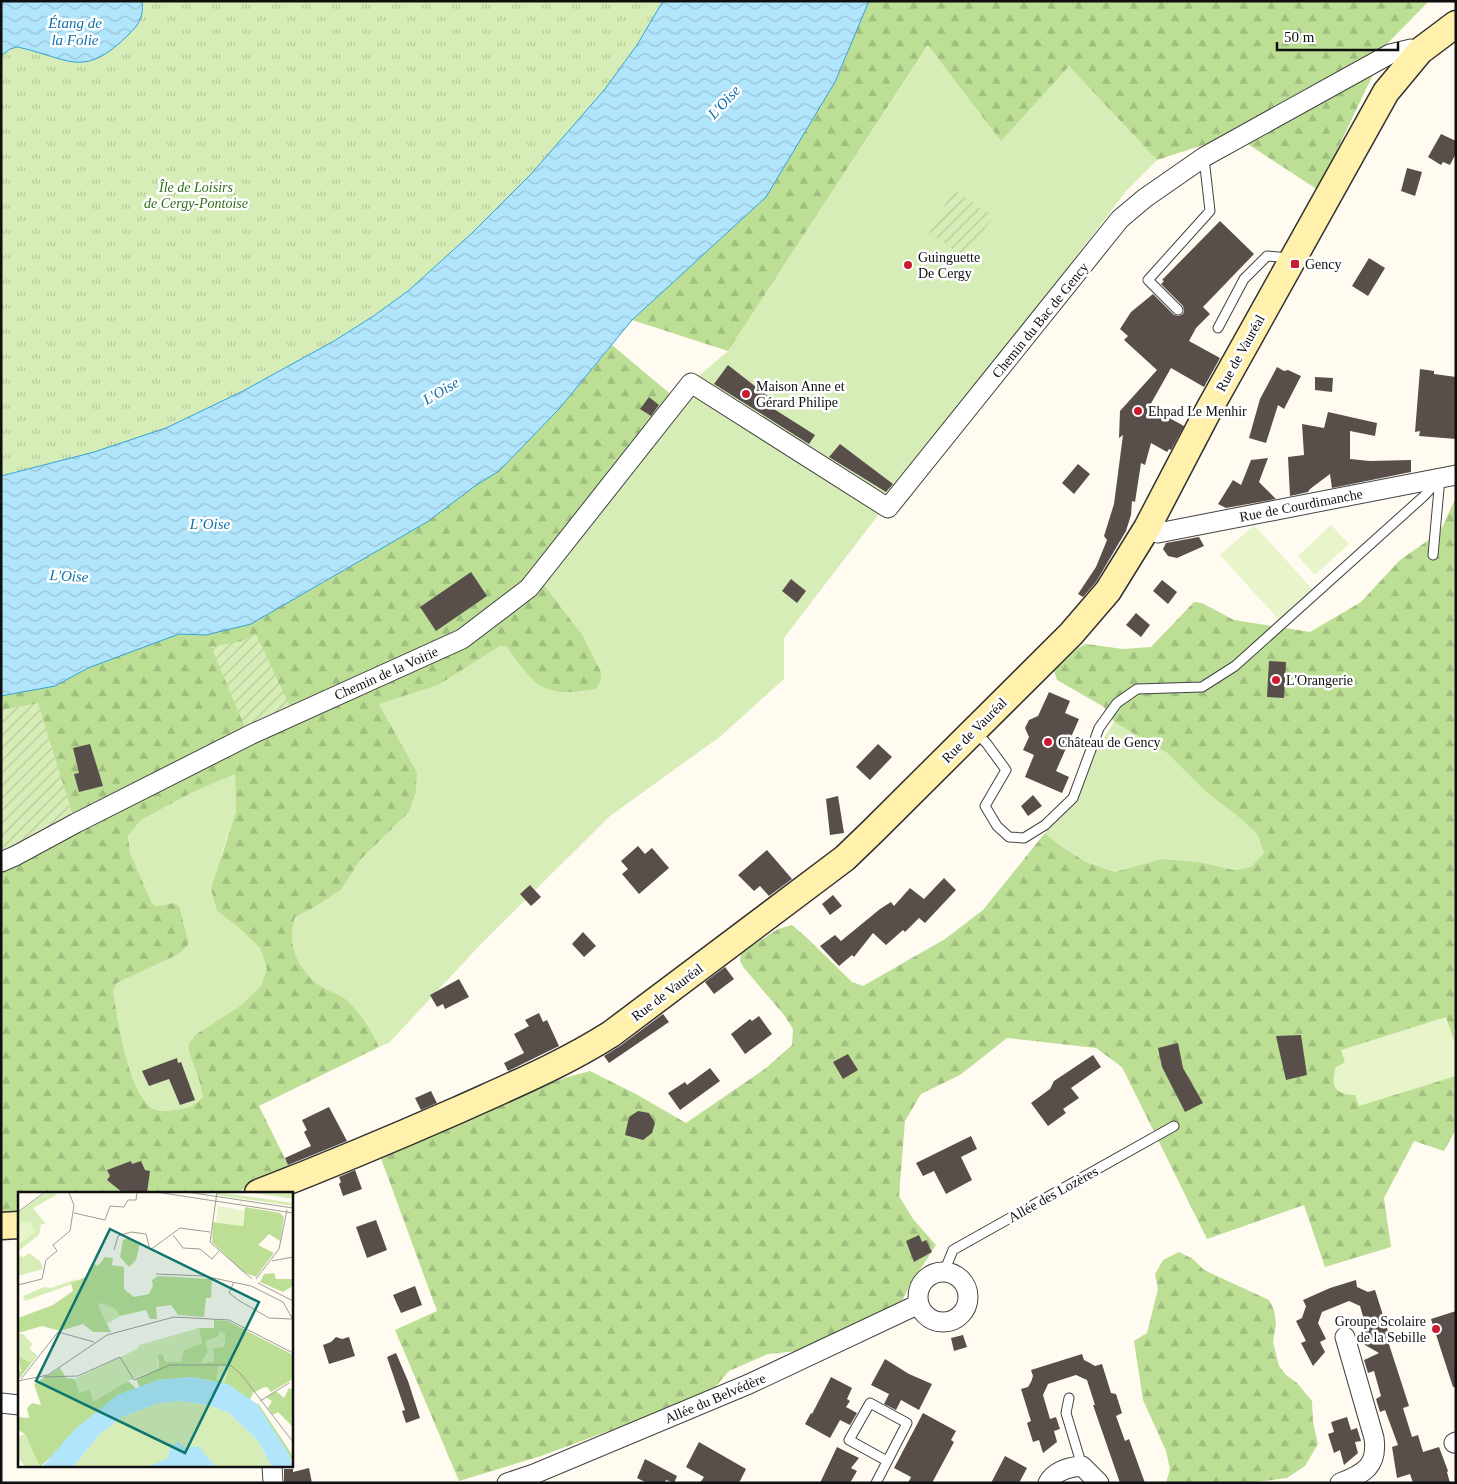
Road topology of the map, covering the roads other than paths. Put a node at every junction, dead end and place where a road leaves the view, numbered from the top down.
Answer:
1 (1456, 24) edge
2 (1420, 51) junction
3 (1204, 158) junction
4 (1292, 259) junction
5 (1178, 310) dead end
6 (1218, 328) dead end
7 (691, 383) joint
8 (1448, 477) edge
9 (1147, 528) junction
10 (1433, 555) dead end
11 (974, 729) junction
12 (1, 862) edge
13 (1174, 1126) dead end
14 (260, 1192) edge
15 (18, 1225) edge
16 (1, 1226) edge
17 (944, 1272) junction
18 (919, 1304) junction
19 (1345, 1337) dead end
20 (1069, 1398) dead end
21 (1, 1403) edge
22 (18, 1405) edge
23 (887, 1461) junction
24 (272, 1466) edge
25 (1082, 1466) junction
26 (273, 1483) edge
27 (506, 1483) edge
28 (876, 1483) edge
29 (1048, 1483) edge
30 (1099, 1483) edge
31 (1340, 1483) edge

1 - 2 street, Rue de Vauréal
2 - 3 street, Chemin du Bac de Gency
2 - 4 street, Rue de Vauréal
3 - 5 lane
3 - 7 street, Chemin du Bac de Gency
4 - 6 lane
4 - 9 street, Rue de Vauréal
7 - 12 street, Chemin de la Voirie
8 - 9 street, Rue de Courdimanche
8 - 10 lane
8 - 11 lane
9 - 11 street, Rue de Vauréal
11 - 14 street, Rue de Vauréal
13 - 17 lane, Allée des Lozères
15 - 16 street
17 - 18 street
17 - 18 street
18 - 27 street, Allée du Belvédère
19 - 31 street
20 - 25 lane
21 - 22 street
23 - 23 lane
23 - 28 lane
24 - 26 street
25 - 29 street
25 - 30 street

